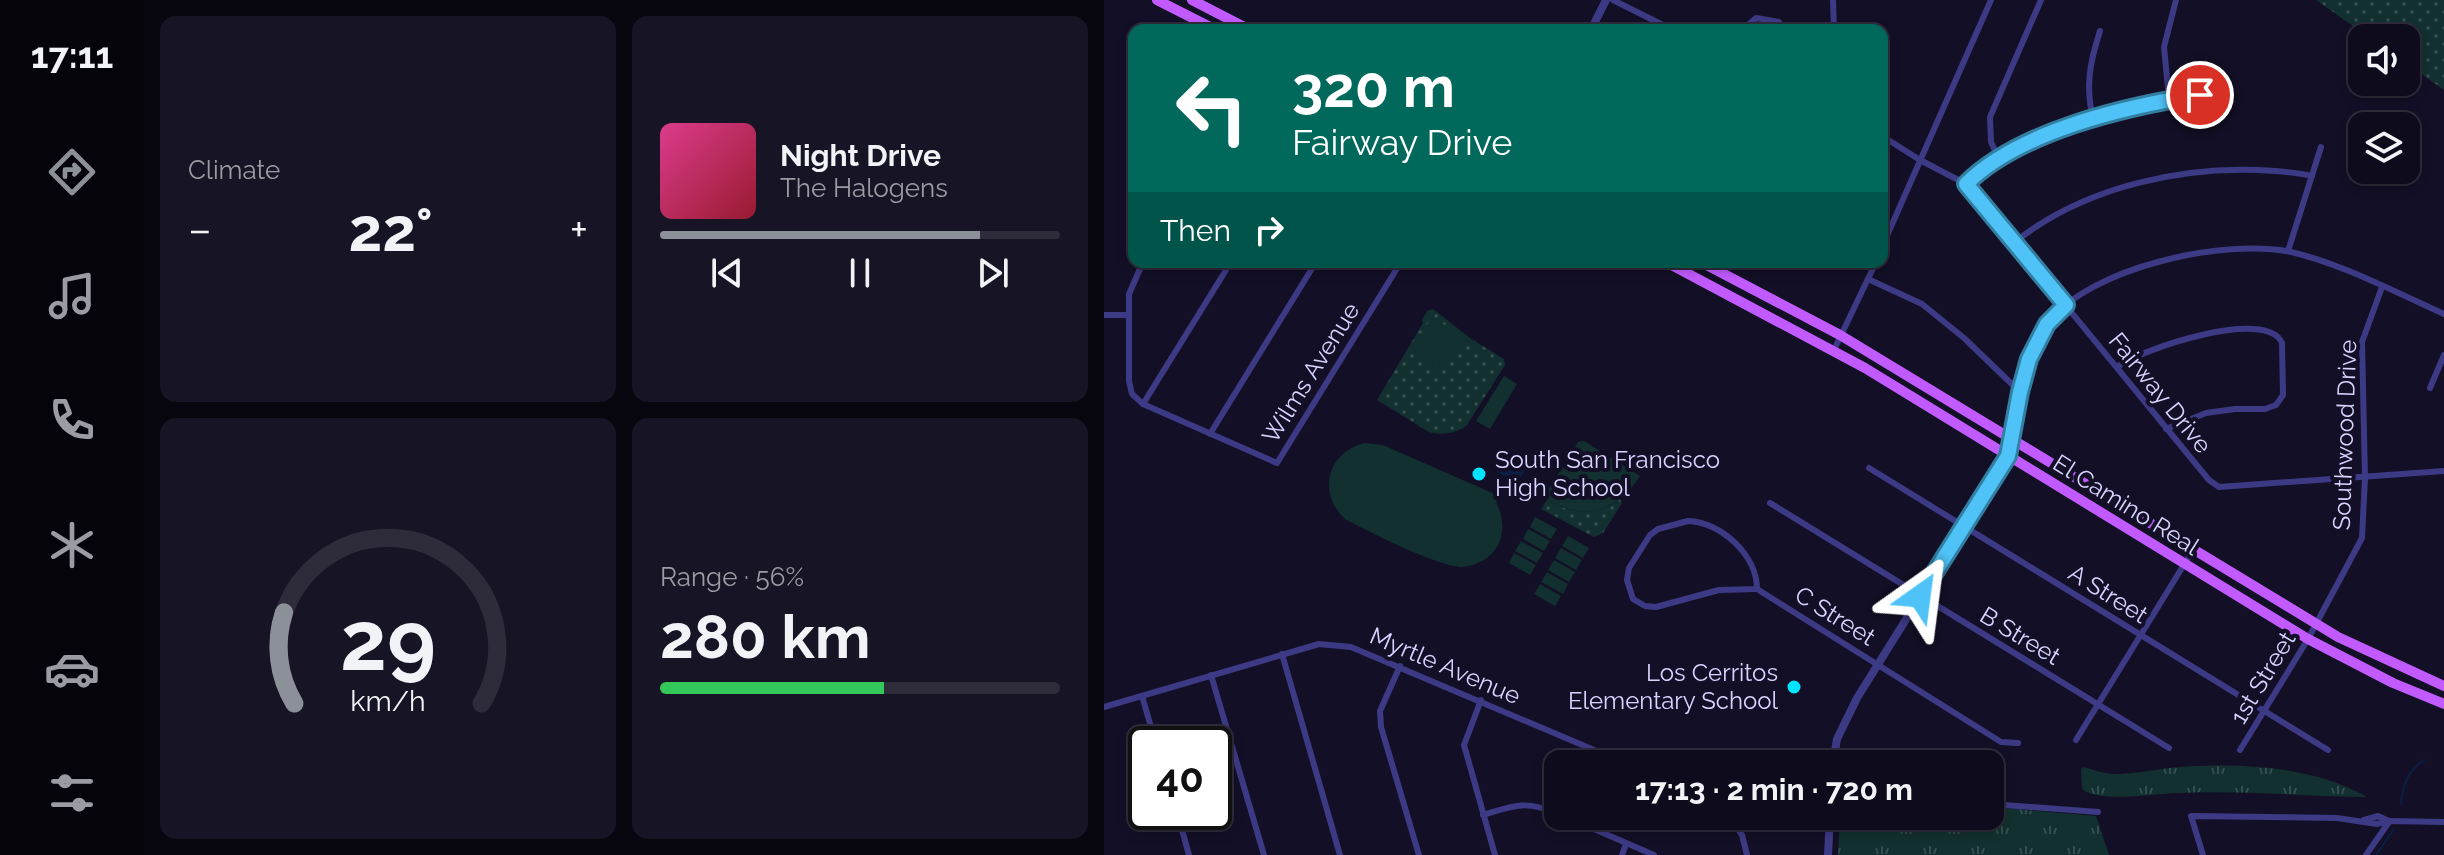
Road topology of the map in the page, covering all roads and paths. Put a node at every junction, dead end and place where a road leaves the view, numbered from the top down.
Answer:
1 (1157, 0) edge
2 (1192, 0) edge
3 (1606, 0) edge
4 (1613, 0) edge
5 (1833, 0) edge
6 (1991, 0) edge
7 (2041, 0) edge
8 (2176, 0) edge
9 (1204, 24) edge
10 (1238, 24) edge
11 (1594, 24) edge
12 (1661, 24) edge
13 (1749, 24) edge
14 (1780, 24) edge
15 (1834, 24) edge
16 (2100, 31) dead end
17 (2229, 93) dead end
18 (2169, 99) junction
19 (2093, 118) junction
20 (1888, 140) edge
21 (2321, 147) dead end
22 (1999, 159) junction
23 (1920, 160) junction
24 (2312, 176) junction
25 (1966, 184) junction
26 (1888, 233) edge
27 (2015, 242) junction
28 (2288, 251) junction
29 (1140, 268) edge
30 (1227, 268) edge
31 (1312, 268) edge
32 (1397, 268) edge
33 (1677, 268) edge
34 (1712, 268) edge
35 (1873, 268) edge
36 (1868, 279) junction
37 (2382, 287) junction
38 (2066, 305) junction
39 (2444, 314) edge
40 (1104, 315) edge
41 (1127, 315) junction
42 (1840, 335) junction
43 (1834, 350) junction
44 (2444, 355) edge
45 (2117, 367) junction
46 (2430, 388) dead end
47 (2020, 392) junction
48 (1143, 404) junction
49 (2166, 429) junction
50 (1210, 434) junction
51 (2013, 439) junction
52 (2008, 456) junction
53 (1869, 468) dead end
54 (2444, 471) edge
55 (2365, 478) junction
56 (1770, 503) dead end
57 (1963, 526) junction
58 (2193, 550) junction
59 (2185, 564) junction
60 (1757, 589) junction
61 (1920, 596) junction
62 (2316, 624) junction
63 (2141, 635) junction
64 (2308, 639) junction
65 (1282, 654) junction
66 (1878, 665) junction
67 (1400, 666) junction
68 (1211, 675) junction
69 (2444, 686) edge
70 (1142, 696) junction
71 (1481, 700) junction
72 (2444, 704) edge
73 (2098, 705) junction
74 (1104, 707) edge
75 (2264, 711) junction
76 (1151, 726) edge
77 (2076, 740) dead end
78 (2018, 743) dead end
79 (2169, 748) dead end
80 (1595, 750) edge
81 (1835, 750) edge
82 (2240, 750) dead end
83 (2328, 750) dead end
84 (2004, 805) edge
85 (1544, 807) edge
86 (2098, 812) dead end
87 (1483, 815) junction
88 (2389, 821) junction
89 (2444, 822) edge
90 (1182, 830) edge
91 (1595, 830) edge
92 (1739, 830) edge
93 (1829, 830) edge
94 (1626, 844) junction
95 (1189, 855) edge
96 (1264, 855) edge
97 (1340, 855) edge
98 (1419, 855) edge
99 (1495, 855) edge
100 (1622, 855) edge
101 (1654, 855) edge
102 (1747, 855) edge
103 (1828, 855) edge
104 (2203, 855) edge
105 (2366, 855) edge

1 - 9 main road
2 - 10 main road
3 - 11 street
4 - 12 street
5 - 15 street
6 - 23 street
7 - 22 street
8 - 18 street
13 - 14 street
16 - 19 street
17 - 18 street
18 - 19 street
19 - 22 street
20 - 23 street, Fairway Drive
21 - 24 street
22 - 25 street
23 - 25 street, Fairway Drive
23 - 26 street
24 - 27 street
24 - 28 street
25 - 27 street, Fairway Drive
27 - 38 street, Fairway Drive
28 - 37 street
28 - 38 street
29 - 41 street
30 - 48 street
31 - 50 street
32 - 50 street, Wilms Avenue
33 - 43 main road, El Camino Real
34 - 42 main road, El Camino Real
35 - 36 street
36 - 42 street
36 - 47 street
37 - 39 street
37 - 55 street, Southwood Drive
38 - 45 street, Fairway Drive
38 - 47 street
40 - 41 street
41 - 48 street
42 - 43 street
42 - 51 main road, El Camino Real
43 - 52 main road, El Camino Real
44 - 46 street
45 - 49 street, Fairway Drive
45 - 49 street
47 - 51 street
48 - 50 street
49 - 55 street, Fairway Drive
51 - 52 street
51 - 58 main road, El Camino Real
52 - 57 street
52 - 59 main road, El Camino Real
53 - 57 street, A Street
54 - 55 street, Fairway Drive
55 - 62 street, Southwood Drive
56 - 61 street, B Street
57 - 61 street
57 - 63 street, A Street
58 - 59 street
58 - 62 main road, El Camino Real
59 - 63 street
59 - 64 main road, El Camino Real
60 - 60 street
60 - 66 street, C Street
61 - 66 street
61 - 73 street, B Street
62 - 64 street, 1st Street
62 - 69 main road, El Camino Real
63 - 73 street
63 - 75 street, A Street
64 - 72 main road, El Camino Real
64 - 75 street, 1st Street
65 - 67 street, Myrtle Avenue
65 - 68 street, Myrtle Avenue
65 - 97 street
66 - 78 street, C Street
66 - 81 street
67 - 71 street, Myrtle Avenue
67 - 98 street
68 - 70 street, Myrtle Avenue
68 - 96 street
70 - 74 street, Myrtle Avenue
70 - 76 street
71 - 80 street, Myrtle Avenue
71 - 87 street
73 - 77 street
73 - 79 street, B Street
75 - 82 street, 1st Street
75 - 83 street, A Street
84 - 86 street
85 - 87 street
87 - 99 street
88 - 89 street
88 - 104 street
88 - 105 street
90 - 95 street
91 - 94 street
92 - 102 street
93 - 103 street
94 - 100 street
94 - 101 street

